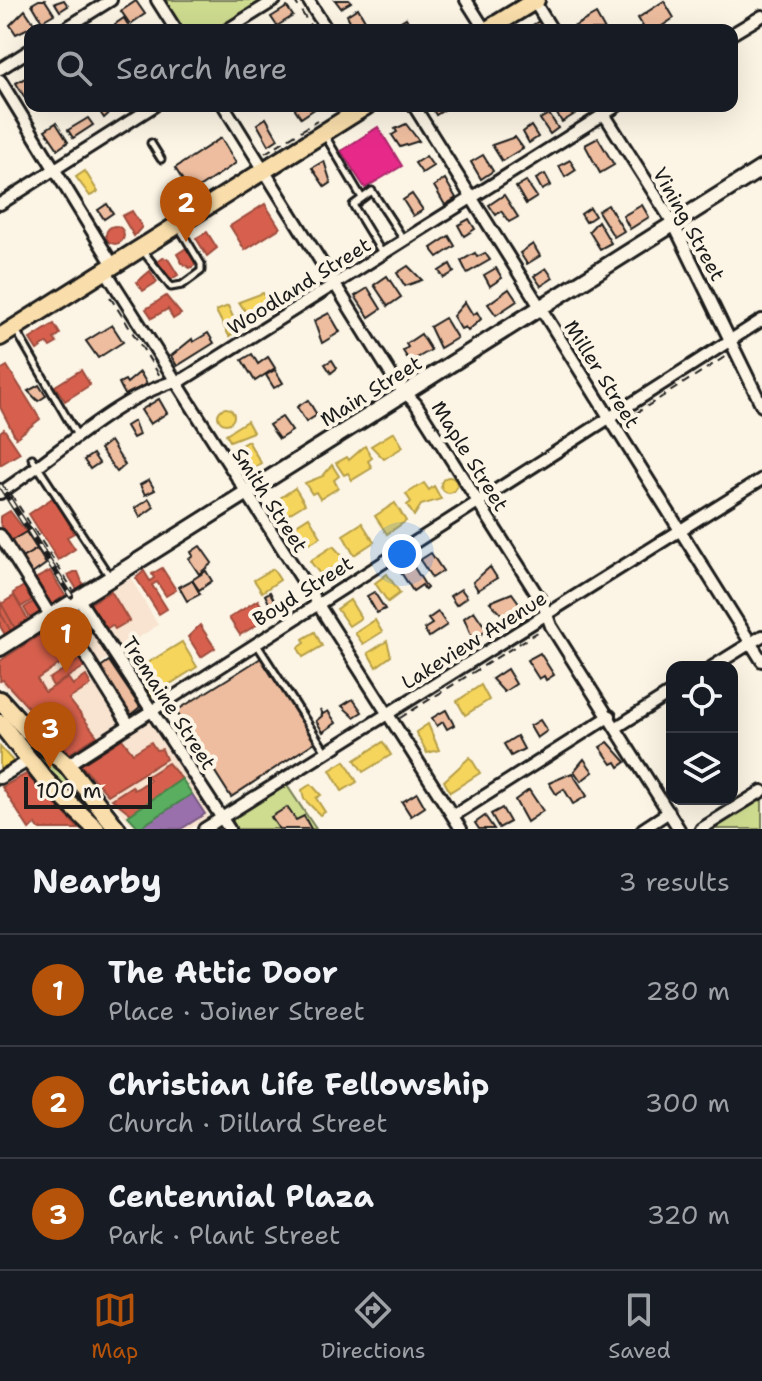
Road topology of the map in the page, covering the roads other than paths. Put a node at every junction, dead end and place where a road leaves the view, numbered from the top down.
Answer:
1 (111, 0) edge
2 (157, 0) edge
3 (275, 0) edge
4 (308, 0) edge
5 (466, 0) edge
6 (535, 0) edge
7 (762, 16) edge
8 (73, 24) edge
9 (172, 24) edge
10 (237, 24) edge
11 (323, 24) edge
12 (482, 24) edge
13 (496, 24) edge
14 (549, 24) edge
15 (738, 30) edge
16 (24, 54) edge
17 (0, 69) edge
18 (0, 80) edge
19 (145, 112) edge
20 (228, 112) edge
21 (353, 112) edge
22 (418, 112) edge
23 (599, 112) edge
24 (603, 112) edge
25 (322, 126) junction
26 (151, 143) dead end
27 (161, 159) dead end
28 (264, 162) junction
29 (762, 168) edge
30 (56, 169) junction
31 (362, 198) junction
32 (471, 198) junction
33 (0, 204) edge
34 (673, 223) junction
35 (177, 225) junction
36 (404, 241) junction
37 (141, 247) junction
38 (383, 255) junction
39 (109, 267) junction
40 (336, 284) junction
41 (539, 309) junction
42 (762, 320) edge
43 (7, 332) edge
44 (731, 340) junction
45 (173, 382) junction
46 (405, 393) junction
47 (762, 406) edge
48 (607, 416) junction
49 (78, 437) junction
50 (35, 462) junction
51 (762, 479) edge
52 (7, 485) edge
53 (245, 495) junction
54 (477, 501) junction
55 (680, 531) junction
56 (0, 535) edge
57 (110, 578) junction
58 (78, 598) junction
59 (316, 604) junction
60 (54, 613) junction
61 (547, 615) junction
62 (762, 636) edge
63 (255, 642) junction
64 (751, 643) junction
65 (0, 648) edge
66 (722, 661) edge
67 (762, 661) edge
68 (666, 696) edge
69 (0, 700) edge
70 (152, 707) junction
71 (390, 714) junction
72 (610, 716) junction
73 (0, 723) edge
74 (128, 723) junction
75 (617, 727) junction
76 (327, 753) junction
77 (28, 761) junction
78 (67, 765) junction
79 (0, 778) edge
80 (762, 791) edge
81 (669, 812) junction
82 (453, 816) junction
83 (222, 818) junction
84 (96, 829) edge
85 (117, 829) edge
86 (204, 829) edge
87 (229, 829) edge
88 (461, 829) edge
89 (643, 829) edge
90 (679, 829) edge
91 (701, 829) edge

1 - 8 street
2 - 9 street
3 - 10 street
4 - 11 street
5 - 12 street
6 - 13 main road
6 - 14 street
7 - 15 street
16 - 17 street
18 - 30 street, Smith Street
19 - 30 street
20 - 28 street, Maple Street
21 - 25 main road
22 - 32 street, Miller Street
23 - 32 street, Woodland Street
24 - 34 street, Vining Street
25 - 28 main road
25 - 31 lane
26 - 27 lane
28 - 35 main road
28 - 40 street, Maple Street
29 - 34 main road, Main Street
30 - 33 street
30 - 39 street, Smith Street
31 - 36 lane
31 - 38 lane
32 - 36 street, Woodland Street
32 - 41 street, Miller Street
34 - 41 main road, Main Street
34 - 44 street, Vining Street
35 - 37 main road
35 - 37 lane
36 - 38 street, Woodland Street
37 - 39 main road
38 - 40 street, Woodland Street
39 - 43 main road
39 - 45 street, Smith Street
40 - 45 street, Woodland Street
40 - 46 street, Maple Street
41 - 46 main road, Main Street
41 - 48 street, Miller Street
42 - 44 street, Boyd Street
43 - 49 lane
44 - 47 street, Vining Street
44 - 48 street, Boyd Street
45 - 49 street, Woodland Street
45 - 53 street, Smith Street
46 - 53 main road, Main Street
46 - 54 street, Maple Street
48 - 54 street, Boyd Street
48 - 55 street, Miller Street
49 - 50 street, Woodland Street
50 - 52 street, Woodland Street
50 - 57 lane
51 - 55 street, Lakeview Avenue
53 - 57 main road, Main Street
53 - 59 street, Smith Street
54 - 59 street, Boyd Street
54 - 61 street, Maple Street
55 - 61 street, Lakeview Avenue
55 - 64 street, Miller Street
56 - 60 street
57 - 58 main road, Main Street
58 - 60 main road, Main Street
58 - 70 street, Tremaine Street
59 - 63 street, Boyd Street
59 - 71 street, Smith Street
60 - 65 main road, Main Street
60 - 74 street
61 - 71 street, Lakeview Avenue
61 - 72 street, Maple Street
62 - 64 street
63 - 70 street, Boyd Street
63 - 76 lane
64 - 66 street
64 - 67 street, Miller Street
68 - 75 street
69 - 78 main road
70 - 74 street, Boyd Street
70 - 83 street, Tremaine Street
71 - 76 street, Lakeview Avenue
71 - 82 street, Smith Street
72 - 75 street, Maple Street
72 - 82 street
73 - 77 main road
74 - 78 street, Boyd Street
75 - 81 street, Maple Street
76 - 83 street, Lakeview Avenue
77 - 79 street
77 - 84 main road
78 - 85 main road
80 - 91 street
81 - 89 street
81 - 90 street, Maple Street
82 - 88 street, Smith Street
83 - 86 street, Lakeview Avenue
83 - 87 street, Tremaine Street

